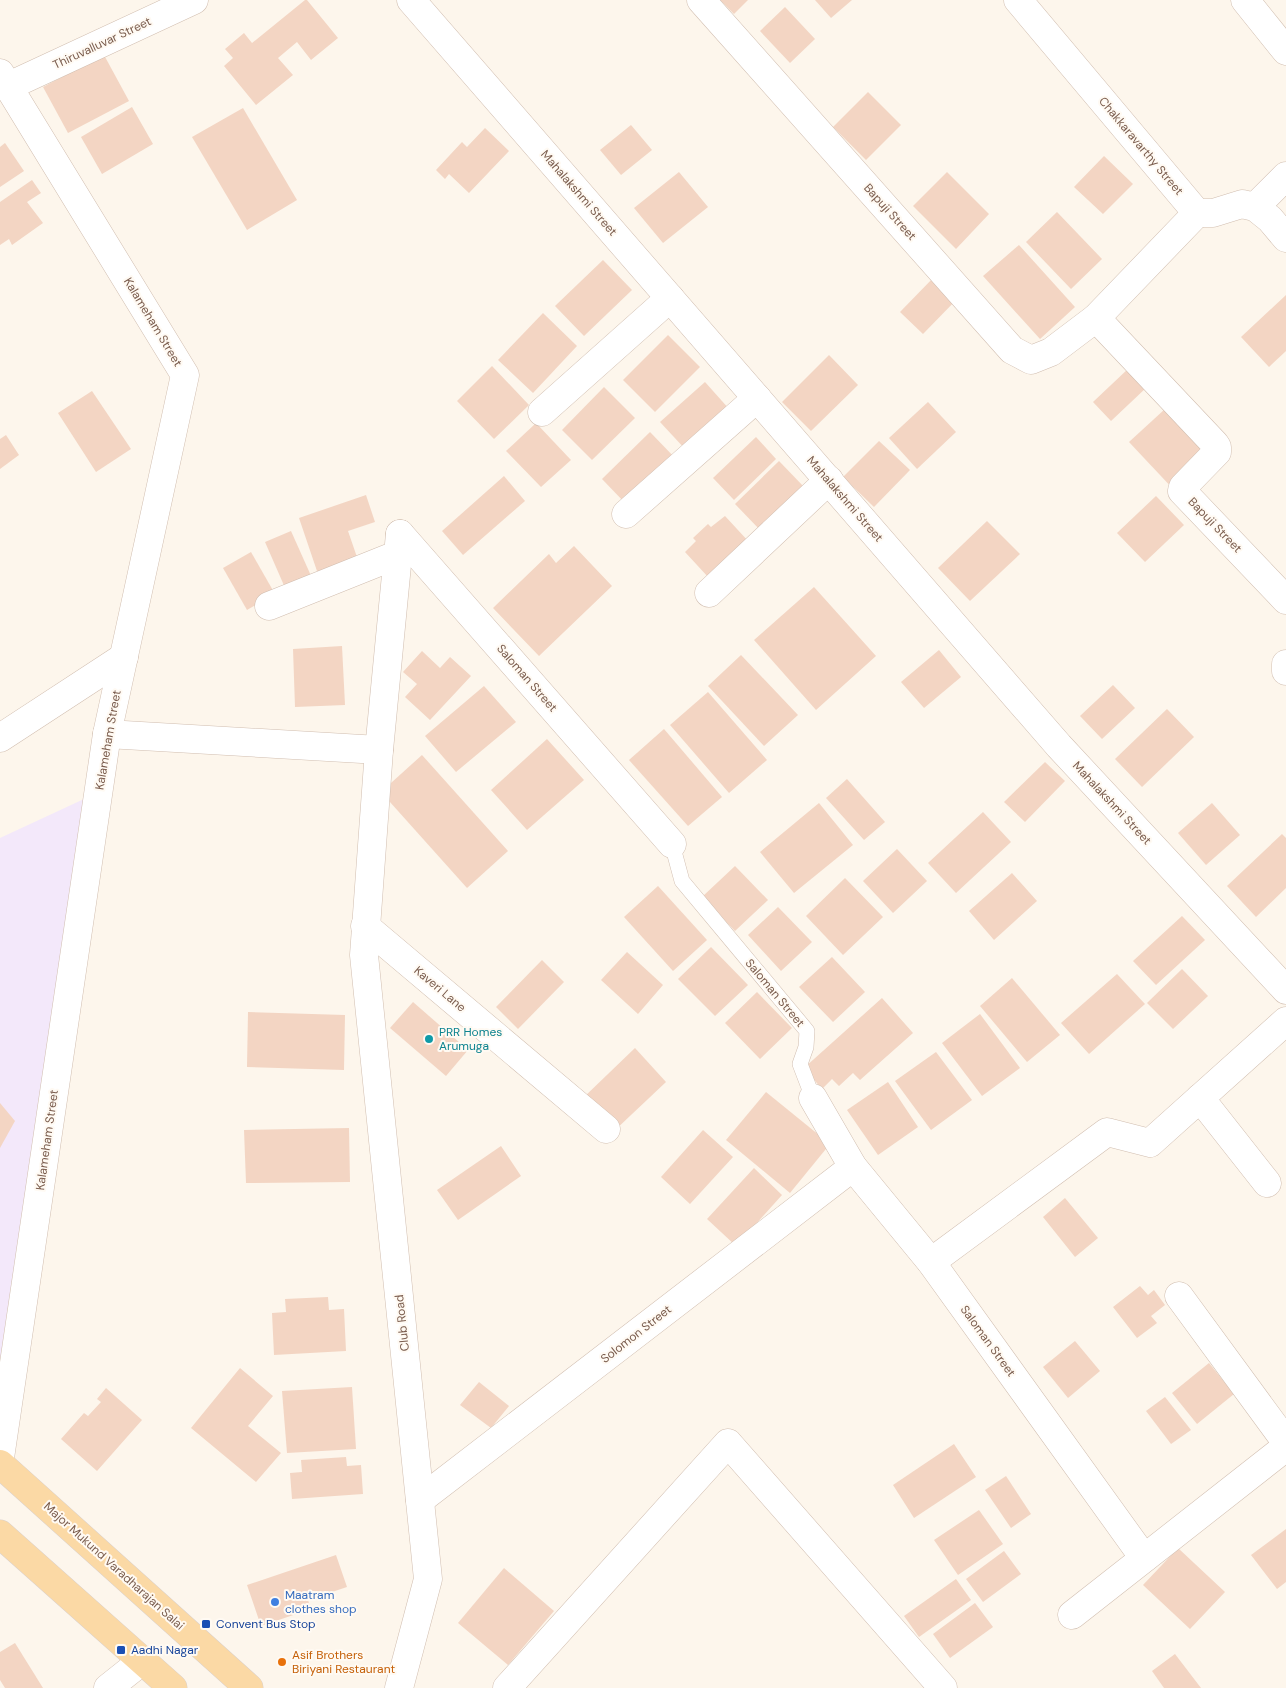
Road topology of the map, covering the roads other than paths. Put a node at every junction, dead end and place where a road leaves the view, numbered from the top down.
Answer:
1 (194, 0) edge
2 (411, 0) edge
3 (701, 0) edge
4 (1018, 0) edge
5 (1245, 0) edge
6 (1286, 51) edge
7 (5, 80) edge
8 (1286, 176) edge
9 (1255, 207) junction
10 (1197, 213) junction
11 (1286, 238) edge
12 (670, 298) junction
13 (1096, 318) junction
14 (757, 398) junction
15 (542, 412) dead end
16 (829, 480) junction
17 (626, 514) dead end
18 (399, 544) junction
19 (710, 593) dead end
20 (1286, 600) edge
21 (269, 606) dead end
22 (124, 657) junction
23 (1286, 664) edge
24 (1286, 670) edge
25 (107, 734) junction
26 (0, 738) edge
27 (378, 750) junction
28 (672, 844) joint
29 (365, 926) junction
30 (1286, 990) edge
31 (1286, 1021) edge
32 (813, 1098) joint
33 (1200, 1098) junction
34 (606, 1130) dead end
35 (853, 1167) junction
36 (1267, 1183) dead end
37 (930, 1262) junction
38 (1179, 1296) dead end
39 (1286, 1442) edge
40 (1286, 1447) edge
41 (0, 1458) edge
42 (0, 1464) edge
43 (420, 1500) junction
44 (0, 1534) edge
45 (1144, 1558) junction
46 (1072, 1615) dead end
47 (142, 1661) junction
48 (108, 1688) edge
49 (173, 1688) edge
50 (249, 1688) edge
51 (399, 1688) edge
52 (507, 1688) edge
53 (944, 1688) edge

1 - 7 street, Thiruvalluvar Street
2 - 12 street, Mahalakshmi Street
3 - 13 street, Bapuji Street
4 - 10 street, Chakkaravarthy Street
5 - 6 street
7 - 22 street, Kalameham Street
8 - 9 street
9 - 10 street
9 - 11 street
10 - 13 street, Bapuji Street
12 - 14 street, Mahalakshmi Street
12 - 15 street
13 - 20 street, Bapuji Street
14 - 16 street, Mahalakshmi Street
14 - 17 street
16 - 19 street
16 - 30 street, Mahalakshmi Street
18 - 21 street
18 - 27 street, Club Road
18 - 28 street, Saloman Street
22 - 25 street, Kalameham Street
22 - 26 street
23 - 24 street
25 - 27 street
25 - 41 street, Kalameham Street
27 - 29 street, Club Road
28 - 32 lane, Saloman Street
29 - 34 street, Kaveri Lane
29 - 43 street, Club Road
31 - 33 street
32 - 35 street, Saloman Street
33 - 36 street
33 - 37 street
35 - 37 street, Saloman Street
35 - 43 street, Solomon Street
37 - 45 street, Saloman Street
38 - 39 street
40 - 45 street
42 - 50 main road, Major Mukund Varadharajan Salai
43 - 51 street, Club Road
44 - 47 main road
45 - 46 street
47 - 48 street
47 - 49 main road
52 - 53 street

